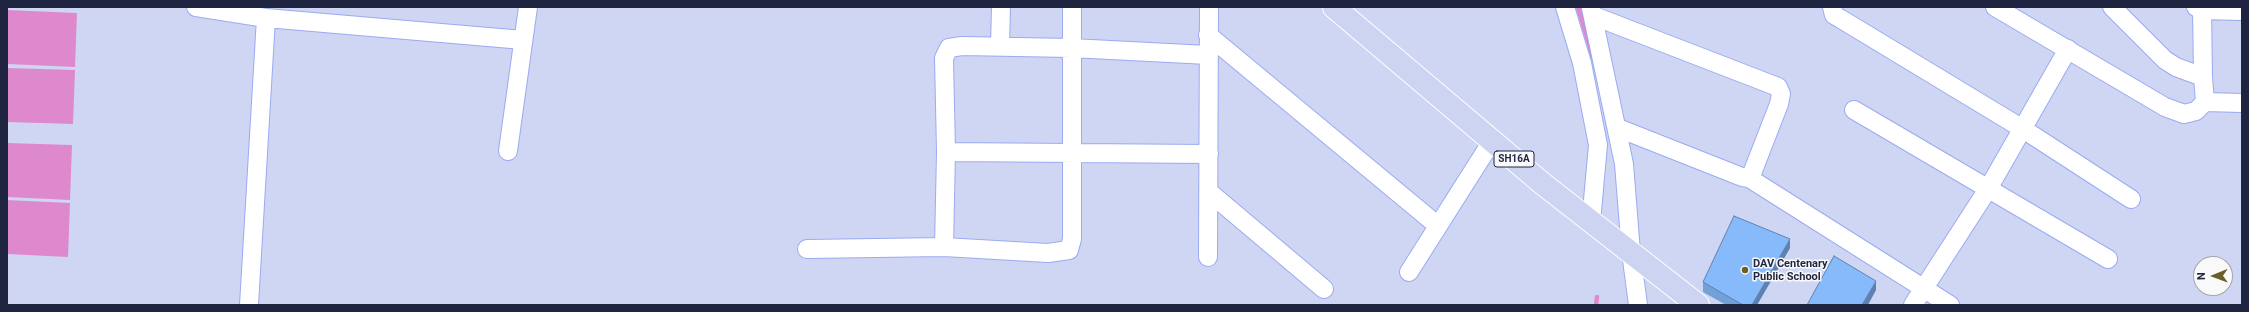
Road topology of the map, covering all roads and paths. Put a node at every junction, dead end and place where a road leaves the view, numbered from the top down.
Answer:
1 (196, 7) edge
2 (528, 7) edge
3 (1001, 7) edge
4 (1072, 7) edge
5 (1209, 7) edge
6 (1334, 7) edge
7 (1565, 7) edge
8 (1832, 7) edge
9 (1995, 7) edge
10 (2112, 7) edge
11 (2200, 8) edge
12 (2242, 11) edge
13 (1593, 12) edge
14 (266, 18) junction
15 (1208, 35) junction
16 (523, 40) junction
17 (1000, 46) junction
18 (1071, 48) junction
19 (2068, 49) junction
20 (1208, 55) junction
21 (2202, 77) junction
22 (2205, 102) junction
23 (2242, 103) edge
24 (1854, 110) dead end
25 (1618, 128) junction
26 (2023, 129) junction
27 (1492, 141) junction
28 (508, 151) dead end
29 (946, 152) junction
30 (1073, 153) junction
31 (1209, 154) junction
32 (1749, 178) junction
33 (1988, 188) junction
34 (1209, 192) junction
35 (2131, 199) dead end
36 (1591, 222) junction
37 (1437, 226) junction
38 (944, 247) junction
39 (807, 249) dead end
40 (1631, 252) junction
41 (1208, 257) dead end
42 (2108, 259) dead end
43 (1409, 272) dead end
44 (1922, 288) junction
45 (1324, 289) dead end
46 (249, 305) edge
47 (1638, 305) edge
48 (1698, 305) edge
49 (1913, 305) edge
50 (1950, 305) edge

1 - 14 street
2 - 16 street
3 - 17 street
4 - 18 street
5 - 15 street
6 - 27 main road, SH16A
7 - 36 street
8 - 26 street
9 - 19 street
10 - 21 street
11 - 12 street
11 - 21 street
13 - 25 street
13 - 32 street
14 - 16 street
14 - 46 street
15 - 20 street
15 - 37 street
16 - 28 street
17 - 18 street
17 - 29 street
18 - 20 street
18 - 30 street
19 - 22 street
19 - 26 street
20 - 31 street
21 - 22 street
22 - 23 street
24 - 33 street
25 - 32 street
25 - 40 street
26 - 33 street
26 - 35 street
27 - 36 main road, SH16A
27 - 37 street
29 - 30 street
29 - 38 street
30 - 31 street
30 - 38 street
31 - 34 street
32 - 44 street
33 - 42 street
33 - 44 street
34 - 41 street
34 - 45 street
36 - 40 main road, SH16A
37 - 43 street
38 - 39 street
40 - 47 street
40 - 48 main road, SH16A
44 - 49 street
44 - 50 street

